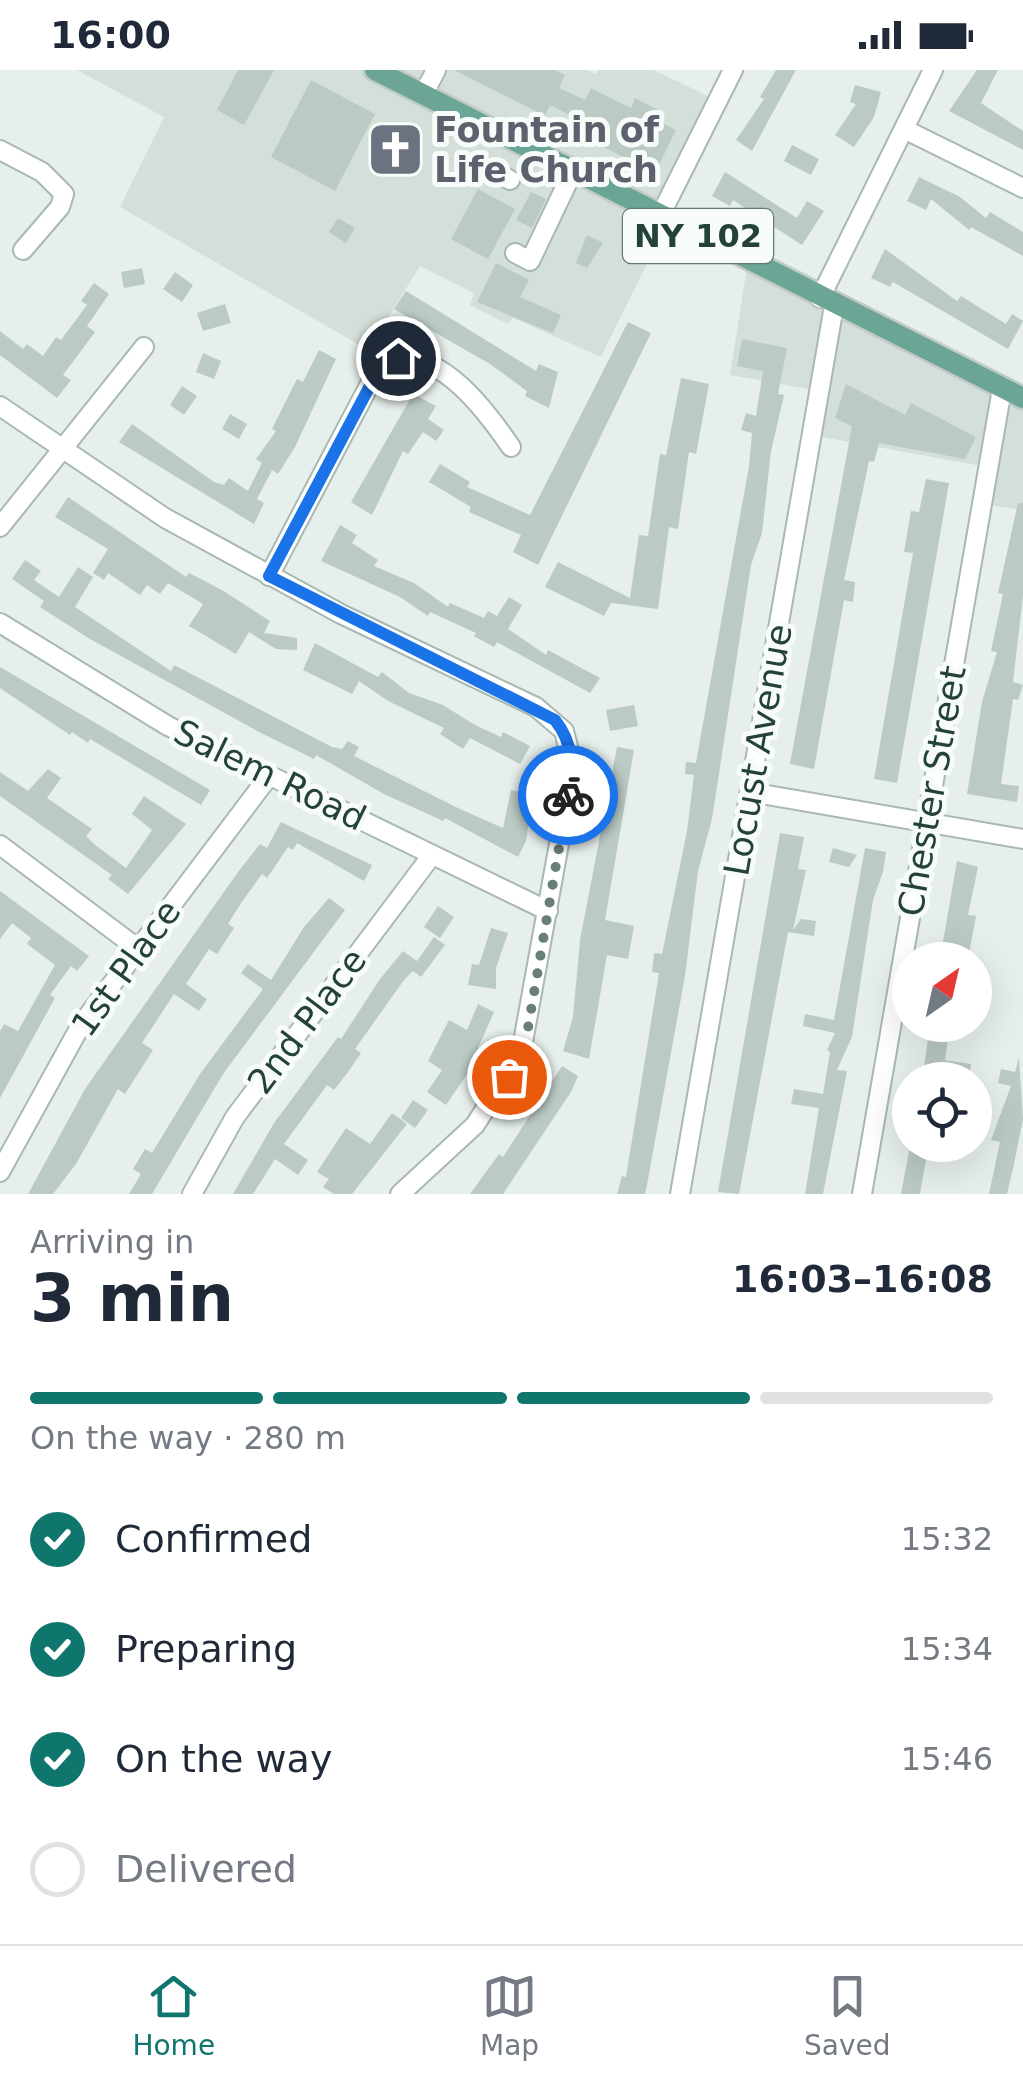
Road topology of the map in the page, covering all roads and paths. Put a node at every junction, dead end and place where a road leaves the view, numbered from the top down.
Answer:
1 (375, 70) edge
2 (436, 70) edge
3 (733, 70) edge
4 (933, 70) edge
5 (423, 95) junction
6 (904, 128) junction
7 (0, 150) edge
8 (477, 163) dead end
9 (573, 171) junction
10 (510, 180) dead end
11 (1023, 188) edge
12 (660, 216) junction
13 (24, 250) dead end
14 (516, 253) dead end
15 (827, 302) junction
16 (144, 347) dead end
17 (1002, 388) junction
18 (1023, 398) edge
19 (0, 406) edge
20 (511, 448) dead end
21 (62, 449) junction
22 (0, 527) edge
23 (269, 576) junction
24 (0, 624) edge
25 (269, 776) junction
26 (750, 792) junction
27 (926, 822) junction
28 (1023, 838) edge
29 (0, 845) edge
30 (432, 854) junction
31 (548, 911) junction
32 (137, 948) junction
33 (0, 1172) edge
34 (192, 1194) edge
35 (400, 1194) edge
36 (680, 1194) edge
37 (862, 1194) edge

1 - 5 main road, NY 102
2 - 5 street
3 - 12 street
4 - 6 street, Locust Avenue
5 - 9 main road, NY 102
6 - 11 street
6 - 15 street, Locust Avenue
7 - 13 street
8 - 10 street
9 - 12 main road, NY 102
9 - 14 street
12 - 15 main road, NY 102
15 - 17 main road, NY 102
15 - 26 street, Locust Avenue
16 - 21 street
17 - 18 main road, NY 102
17 - 27 street, Chester Street
19 - 21 street
20 - 23 street
21 - 22 street
21 - 23 street
23 - 31 street
24 - 25 street, Salem Road
25 - 30 street, Salem Road
25 - 32 street, 1st Place
26 - 27 street
26 - 36 street, Locust Avenue
27 - 28 street
27 - 37 street, Chester Street
29 - 32 street
30 - 31 street, Salem Road
30 - 34 street, 2nd Place
31 - 35 street
32 - 33 street, 1st Place

